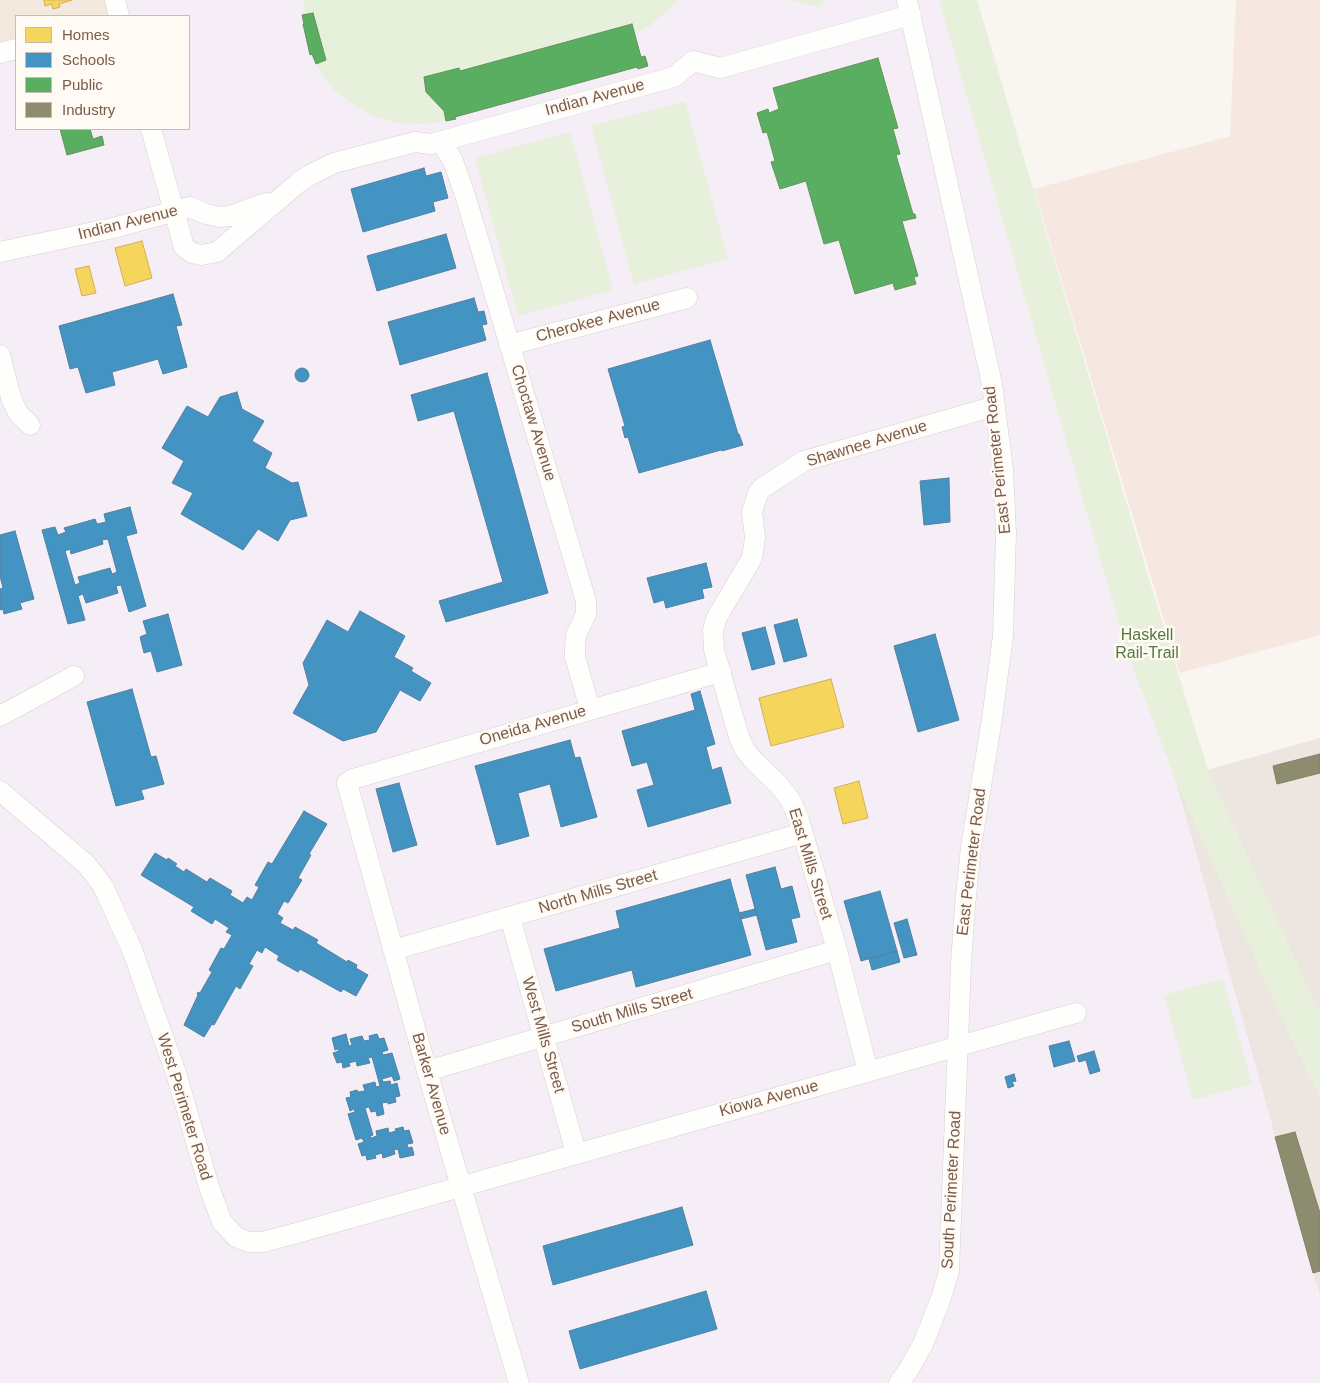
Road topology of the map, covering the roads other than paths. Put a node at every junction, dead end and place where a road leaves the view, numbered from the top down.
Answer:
1 (115, 0) edge
2 (909, 8) edge
3 (119, 15) edge
4 (15, 49) edge
5 (0, 53) edge
6 (151, 130) edge
7 (441, 141) junction
8 (282, 196) junction
9 (174, 211) junction
10 (0, 252) edge
11 (687, 298) dead end
12 (509, 345) junction
13 (0, 355) edge
14 (995, 406) junction
15 (30, 425) dead end
16 (721, 672) junction
17 (74, 676) dead end
18 (590, 709) junction
19 (0, 716) edge
20 (347, 783) joint
21 (0, 791) edge
22 (803, 833) junction
23 (510, 917) junction
24 (393, 950) junction
25 (837, 950) junction
26 (1076, 1013) dead end
27 (543, 1037) junction
28 (958, 1047) junction
29 (427, 1071) junction
30 (868, 1072) junction
31 (576, 1154) junction
32 (462, 1186) junction
33 (519, 1383) edge
34 (899, 1383) edge

1 - 3 street
2 - 7 street, Indian Avenue
2 - 14 street, East Perimeter Road
4 - 5 street
6 - 9 street
7 - 8 street, Indian Avenue
7 - 12 street, Choctaw Avenue
8 - 9 street, Indian Avenue
8 - 9 street, Indian Avenue
9 - 10 street, Indian Avenue
11 - 12 street, Cherokee Avenue
12 - 18 street, Choctaw Avenue
13 - 15 street
14 - 16 street, Shawnee Avenue
14 - 28 street, East Perimeter Road
16 - 18 street, Oneida Avenue
16 - 22 street, East Mills Street
17 - 19 street
18 - 20 street, Oneida Avenue
20 - 24 street, Barker Avenue
21 - 32 street, West Perimeter Road
22 - 23 street, North Mills Street
22 - 25 street, East Mills Street
23 - 24 street, North Mills Street
23 - 27 street, West Mills Street
24 - 29 street, Barker Avenue
25 - 27 street, South Mills Street
25 - 30 street, East Mills Street
26 - 28 street, Kiowa Avenue
27 - 29 street, South Mills Street
27 - 31 street, West Mills Street
28 - 30 street, Kiowa Avenue
28 - 34 street, South Perimeter Road
29 - 32 street, Barker Avenue
30 - 31 street, Kiowa Avenue
31 - 32 street, Kiowa Avenue
32 - 33 street, Barker Avenue

